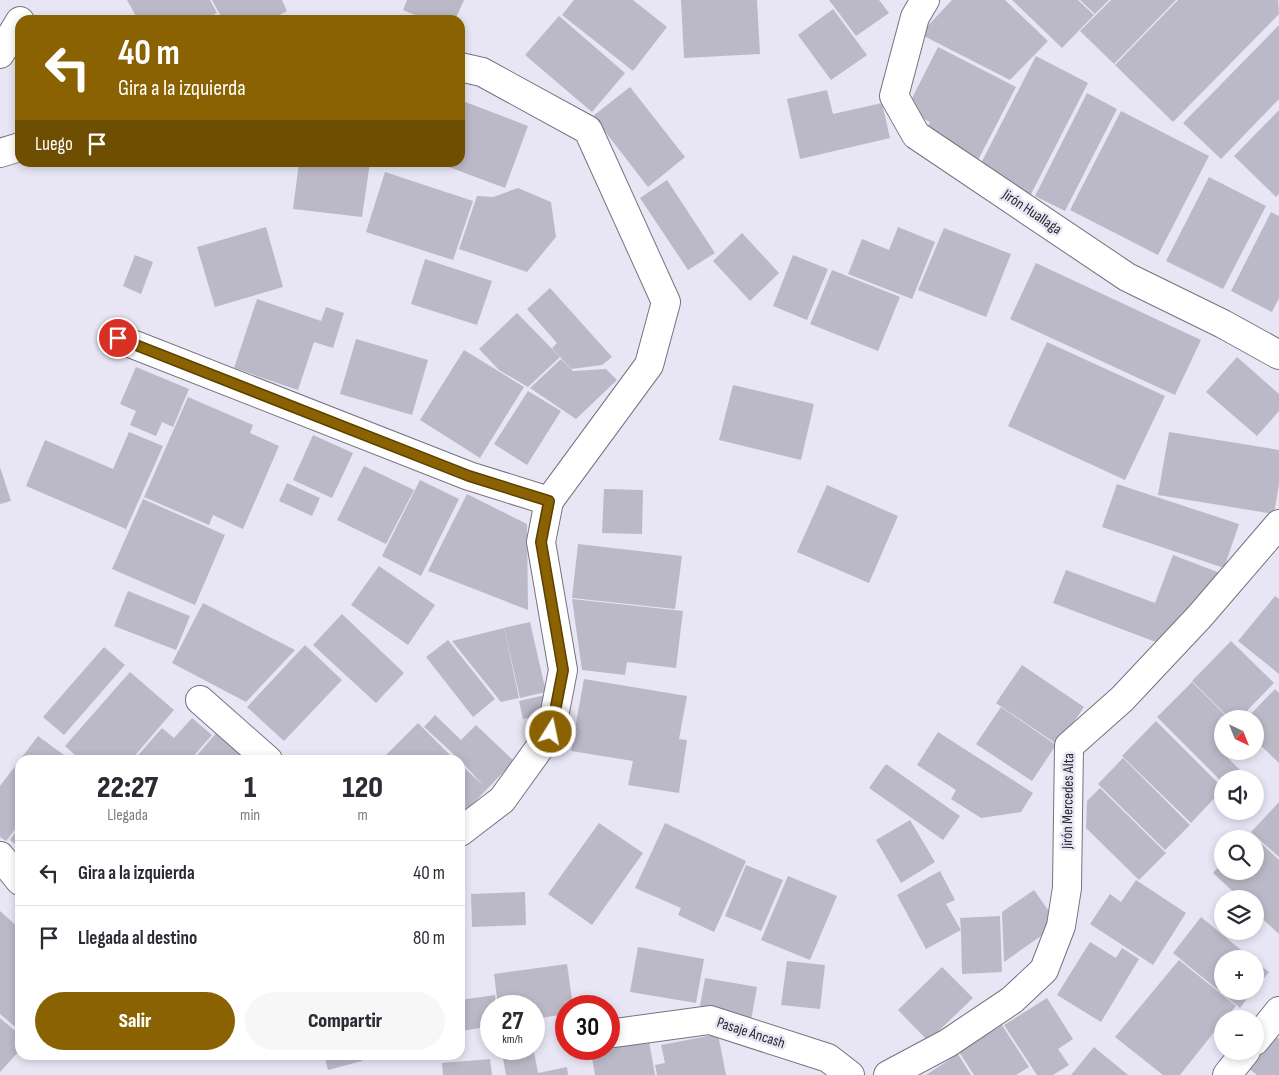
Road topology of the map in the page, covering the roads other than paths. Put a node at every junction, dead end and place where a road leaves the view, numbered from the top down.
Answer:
1 (33, 0) edge
2 (924, 0) edge
3 (23, 15) edge
4 (15, 28) edge
5 (0, 54) edge
6 (465, 67) edge
7 (15, 148) edge
8 (0, 153) edge
9 (118, 338) dead end
10 (1279, 355) edge
11 (549, 501) junction
12 (1279, 524) edge
13 (200, 700) dead end
14 (262, 755) edge
15 (465, 828) edge
16 (0, 856) edge
17 (15, 876) edge
18 (1279, 1011) edge
19 (1264, 1030) edge
20 (620, 1032) edge
21 (1239, 1060) edge
22 (850, 1075) edge
23 (888, 1075) edge
24 (1227, 1075) edge

1 - 3 street
2 - 10 street, Jirón Huallaga
4 - 5 street
6 - 11 street
7 - 8 street
9 - 11 street
11 - 15 street
12 - 23 street, Jirón Mercedes Alta
13 - 14 street
16 - 17 street
18 - 19 street
20 - 22 street, Pasaje Áncash
21 - 24 street

